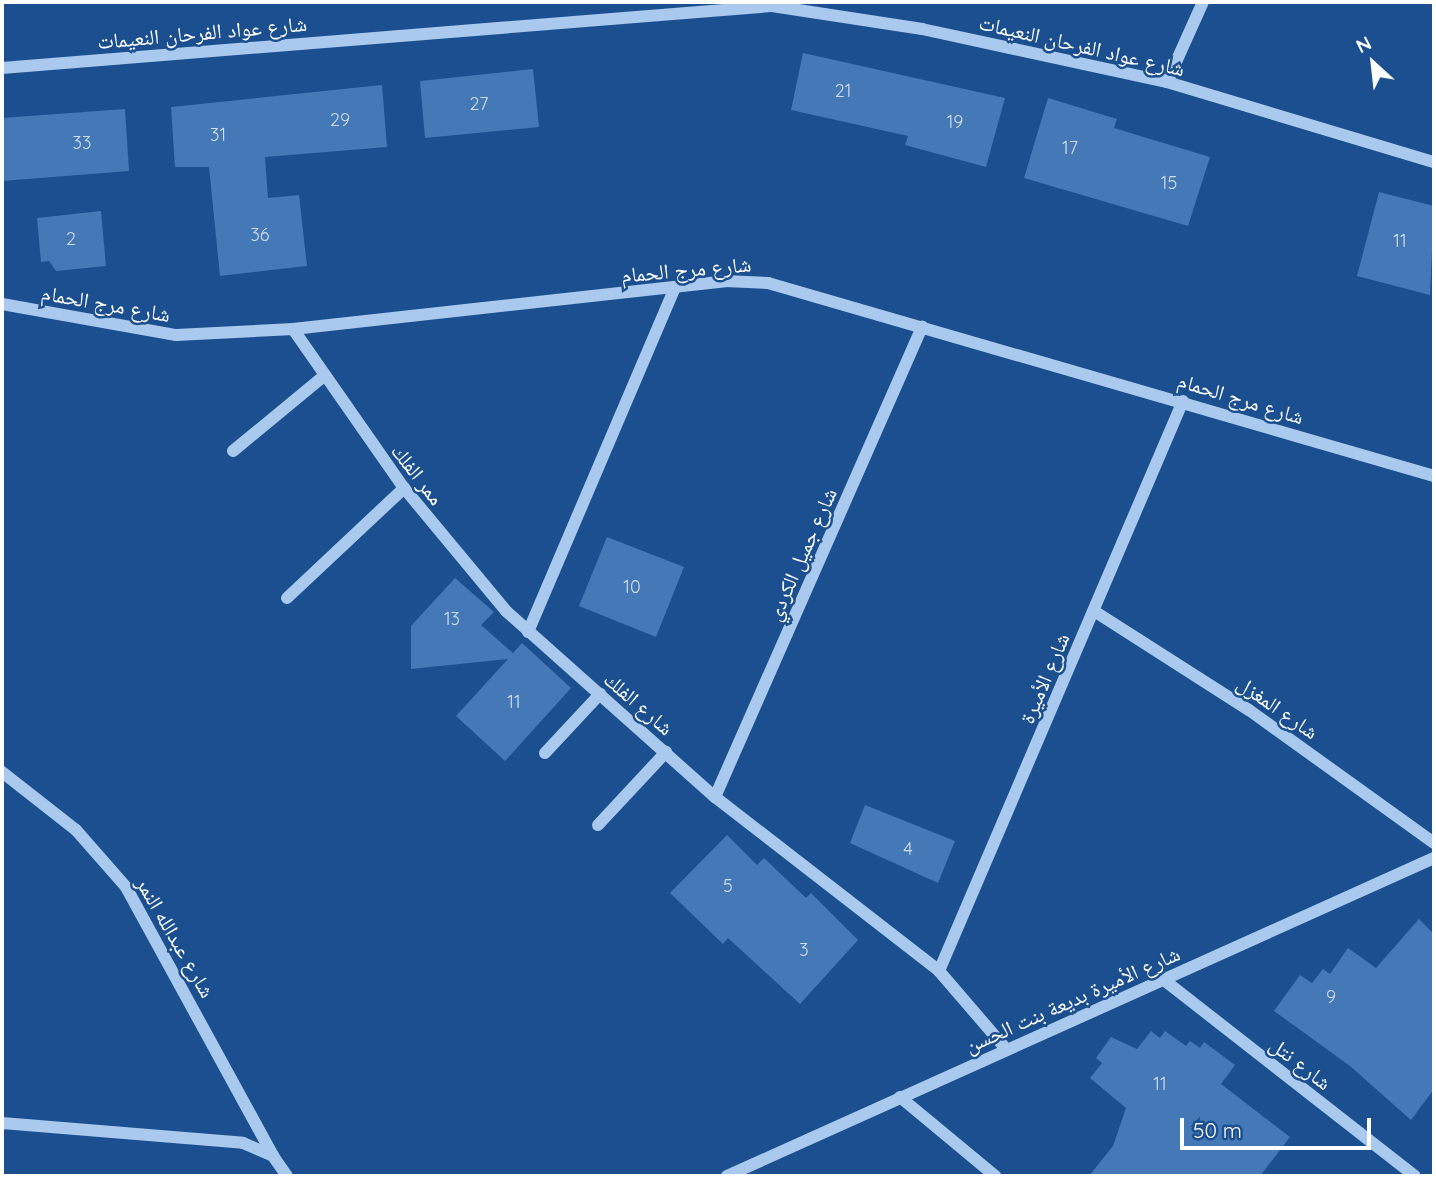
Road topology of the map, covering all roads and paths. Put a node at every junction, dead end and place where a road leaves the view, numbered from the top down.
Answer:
1 (1203, 2) edge
2 (2, 68) edge
3 (1167, 82) junction
4 (1434, 162) edge
5 (676, 288) junction
6 (2, 304) edge
7 (922, 327) junction
8 (293, 329) junction
9 (324, 376) junction
10 (1183, 401) junction
11 (233, 451) dead end
12 (1434, 476) edge
13 (404, 488) junction
14 (287, 598) dead end
15 (1094, 611) junction
16 (528, 632) junction
17 (600, 694) junction
18 (666, 752) junction
19 (545, 753) dead end
20 (2, 772) edge
21 (715, 797) junction
22 (598, 825) dead end
23 (1434, 843) edge
24 (1434, 858) edge
25 (939, 971) junction
26 (1164, 980) junction
27 (1006, 1049) junction
28 (900, 1097) junction
29 (2, 1123) edge
30 (273, 1156) junction
31 (287, 1176) edge
32 (727, 1176) edge
33 (995, 1176) edge
34 (1415, 1176) edge

1 - 3 street
2 - 3 street, شارع عواد الفرحان النعيمات
3 - 4 street, شارع عواد الفرحان النعيمات
5 - 7 street, شارع مرج الحمام
5 - 8 street, شارع مرج الحمام
5 - 16 street
6 - 8 street, شارع مرج الحمام
7 - 10 street, شارع مرج الحمام
7 - 21 street, شارع جميل الكردي
8 - 9 street, ممر الفلك
9 - 11 street
9 - 13 street, ممر الفلك
10 - 12 street, شارع مرج الحمام
10 - 15 street, شارع الأميرة
13 - 14 street
13 - 16 street, ممر الفلك
15 - 23 street, شارع المغزل
15 - 25 street, شارع الأميرة
16 - 17 street, شارع الفلك
17 - 18 street, شارع الفلك
17 - 19 street
18 - 21 street, شارع الفلك
18 - 22 street
20 - 30 street, شارع عبدالله النمر
21 - 25 street, شارع الفلك
24 - 26 street, شارع الأميرة بديعة بنت الحسن
25 - 27 street, شارع الفلك
26 - 27 street, شارع الأميرة بديعة بنت الحسن
26 - 34 street, شارع نتل
27 - 28 street, شارع الأميرة بديعة بنت الحسن
28 - 32 street, شارع الأميرة بديعة بنت الحسن
28 - 33 street
29 - 30 street
30 - 31 street, شارع عبدالله النمر

